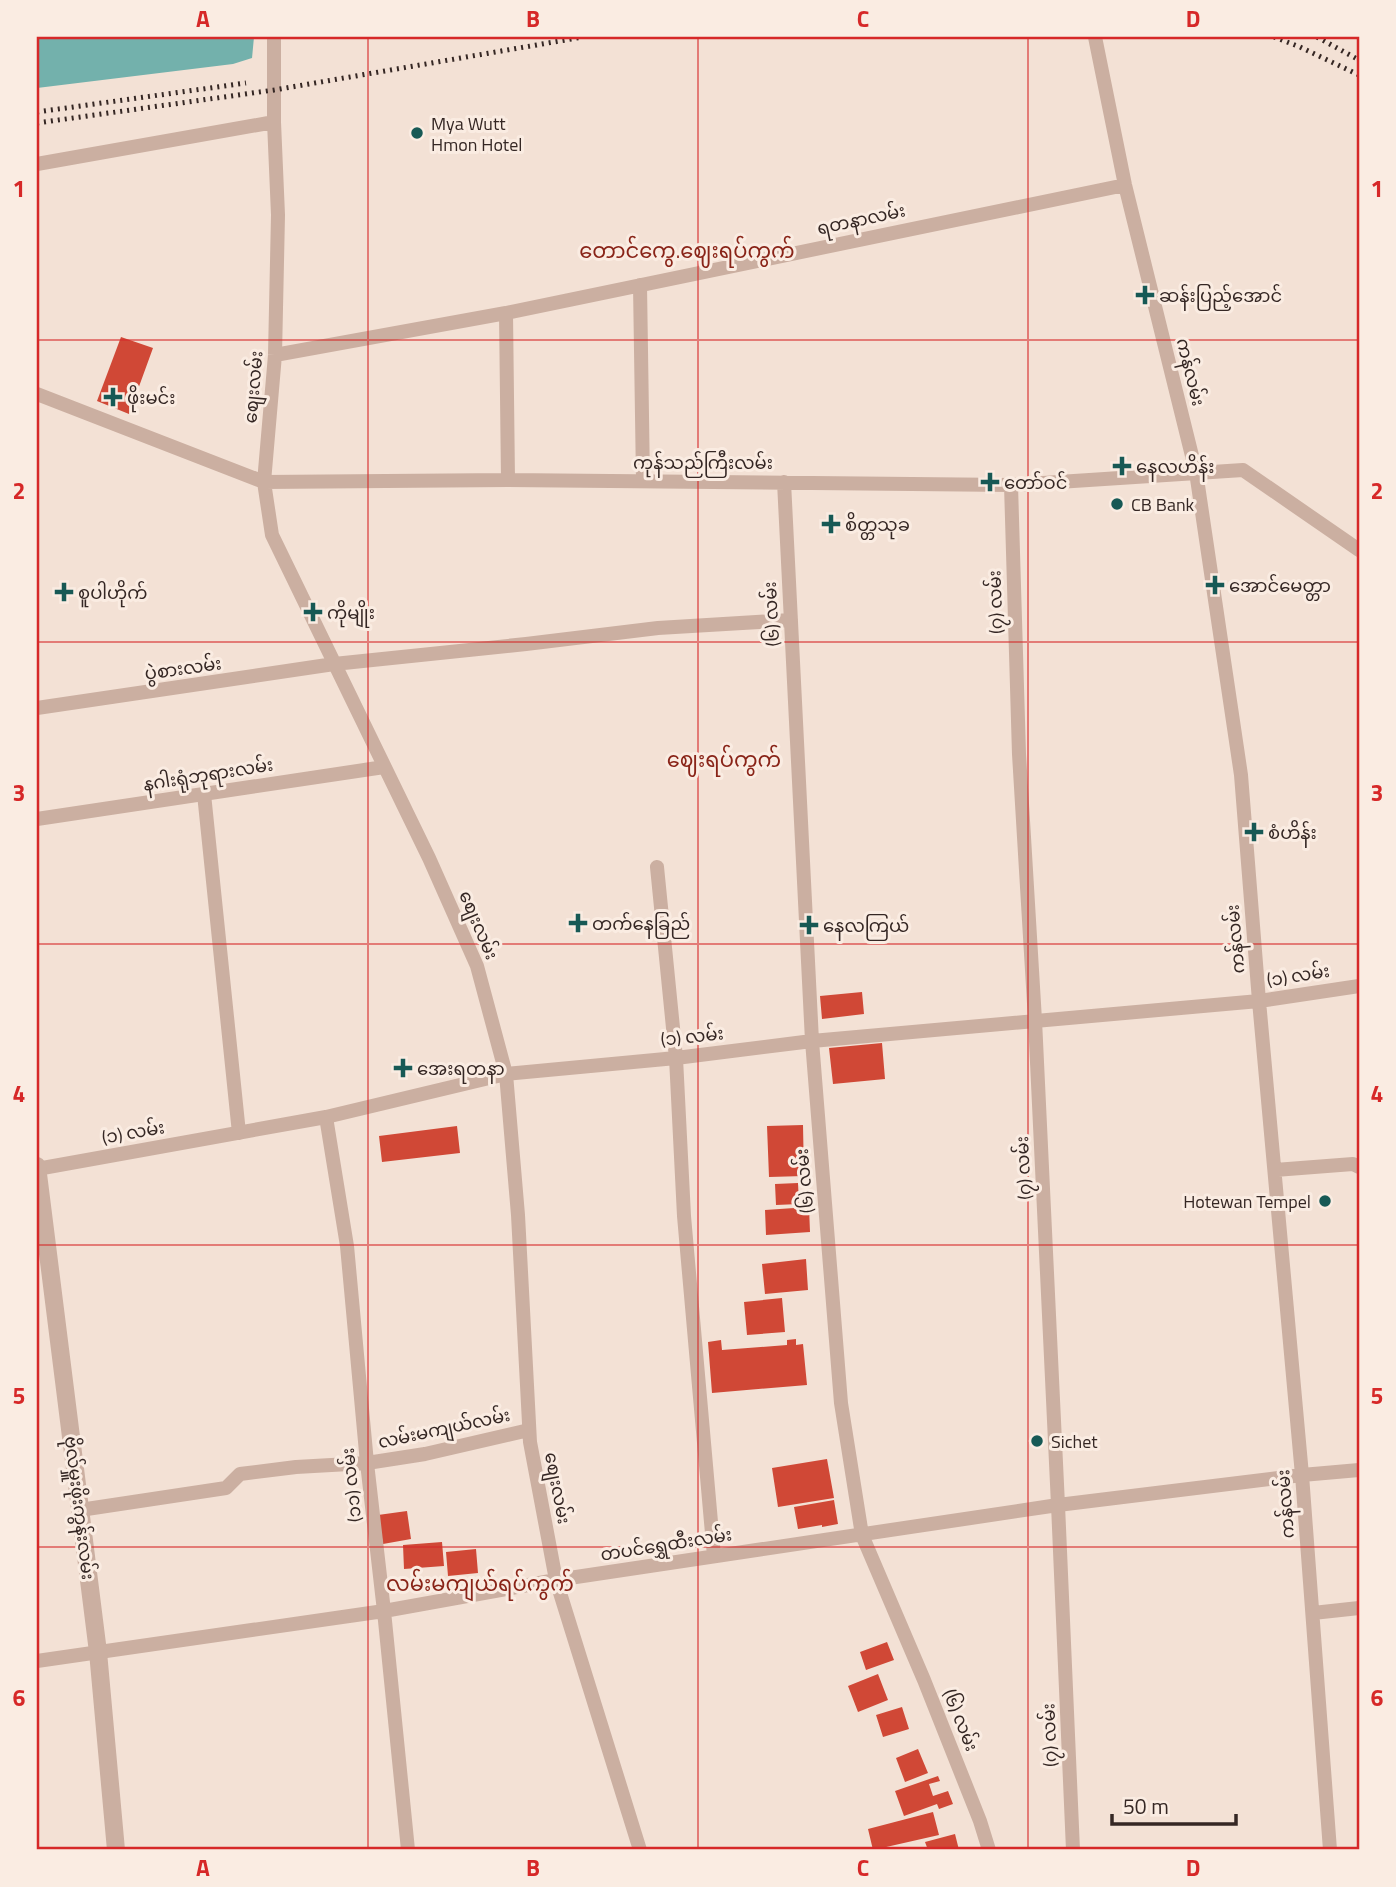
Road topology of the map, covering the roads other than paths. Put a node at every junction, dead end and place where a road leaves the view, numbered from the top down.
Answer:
1 (275, 37) edge
2 (1095, 37) edge
3 (274, 122) junction
4 (37, 164) edge
5 (1125, 185) junction
6 (639, 285) junction
7 (506, 313) junction
8 (275, 355) junction
9 (37, 394) edge
10 (1196, 472) junction
11 (508, 480) junction
12 (643, 481) junction
13 (264, 482) junction
14 (784, 482) junction
15 (1011, 485) junction
16 (1359, 550) edge
17 (791, 620) junction
18 (334, 664) junction
19 (37, 708) edge
20 (384, 766) junction
21 (204, 794) junction
22 (37, 820) edge
23 (657, 867) dead end
24 (1359, 986) edge
25 (1259, 1001) junction
26 (1035, 1020) junction
27 (812, 1041) junction
28 (676, 1058) junction
29 (506, 1074) junction
30 (326, 1117) junction
31 (239, 1133) junction
32 (1359, 1167) edge
33 (37, 1168) edge
34 (1275, 1170) junction
35 (529, 1430) junction
36 (367, 1463) junction
37 (1359, 1470) edge
38 (1303, 1475) junction
39 (1058, 1505) junction
40 (80, 1510) junction
41 (862, 1535) junction
42 (714, 1556) junction
43 (556, 1580) junction
44 (1359, 1608) edge
45 (384, 1611) junction
46 (1313, 1613) junction
47 (98, 1652) junction
48 (37, 1661) edge
49 (116, 1850) edge
50 (408, 1850) edge
51 (640, 1850) edge
52 (989, 1850) edge
53 (1073, 1850) edge
54 (1330, 1850) edge

1 - 3 street, စျေးလမ်း
2 - 5 street, ကန်လမ်း
3 - 4 street
3 - 8 street, စျေးလမ်း
5 - 6 street, ရတနာလမ်း
5 - 10 street, ကန်လမ်း
6 - 7 street, ရတနာလမ်း
6 - 12 street
7 - 8 street, ရတနာလမ်း
7 - 11 street
8 - 13 street, စျေးလမ်း
9 - 13 street, ကုန်သည်ကြီးလမ်း
10 - 15 street, ကုန်သည်ကြီးလမ်း
10 - 16 street, ကုန်သည်ကြီးလမ်း
10 - 25 street, ကန်လမ်း
11 - 12 street, ကုန်သည်ကြီးလမ်း
11 - 13 street, ကုန်သည်ကြီးလမ်း
12 - 14 street, ကုန်သည်ကြီးလမ်း
13 - 18 street, စျေးလမ်း
14 - 15 street, ကုန်သည်ကြီးလမ်း
14 - 17 street, (၆) လမ်း
15 - 26 street, (၇) လမ်း
17 - 18 street, ပွဲစားလမ်း
17 - 27 street, (၆) လမ်း
18 - 19 street, ပွဲစားလမ်း
18 - 20 street, စျေးလမ်း
20 - 21 street, နဂါးရုံဘုရားလမ်း
20 - 29 street, စျေးလမ်း
21 - 22 street, နဂါးရုံဘုရားလမ်း
21 - 31 street
23 - 28 street
24 - 25 street, (၁) လမ်း
25 - 26 street, (၁) လမ်း
25 - 34 street, ကန်လမ်း
26 - 27 street, (၁) လမ်း
26 - 39 street, (၇) လမ်း
27 - 28 street, (၁) လမ်း
27 - 41 street, (၆) လမ်း
28 - 29 street, (၁) လမ်း
28 - 42 street
29 - 30 street, (၁) လမ်း
29 - 35 street, စျေးလမ်း
30 - 31 street, (၁) လမ်း
30 - 36 street, (၁၁) လမ်း
31 - 33 street, (၁) လမ်း
32 - 34 street
33 - 40 street, ဗိုလ်မှူးဖိုးကွန်းလမ်း
34 - 38 street, ကန်လမ်း
35 - 36 street, လမ်းမကျယ်လမ်း
35 - 43 street, စျေးလမ်း
36 - 40 street, လမ်းမကျယ်လမ်း
36 - 45 street, (၁၁) လမ်း
37 - 38 street, တပင်ရွှေထီးလမ်း
38 - 39 street, တပင်ရွှေထီးလမ်း
38 - 46 street, ကန်လမ်း
39 - 41 street, တပင်ရွှေထီးလမ်း
39 - 53 street, (၇) လမ်း
40 - 47 street, ဗိုလ်မှူးဖိုးကွန်းလမ်း
41 - 42 street, တပင်ရွှေထီးလမ်း
41 - 52 street, (၆) လမ်း
42 - 43 street, တပင်ရွှေထီးလမ်း
43 - 45 street, တပင်ရွှေထီးလမ်း
43 - 51 street, စျေးလမ်း
44 - 46 street
45 - 47 street, တပင်ရွှေထီးလမ်း
45 - 50 street, (၁၁) လမ်း
46 - 54 street, ကန်လမ်း
47 - 48 street, တပင်ရွှေထီးလမ်း
47 - 49 street, ဗိုလ်မှူးဖိုးကွန်းလမ်း

